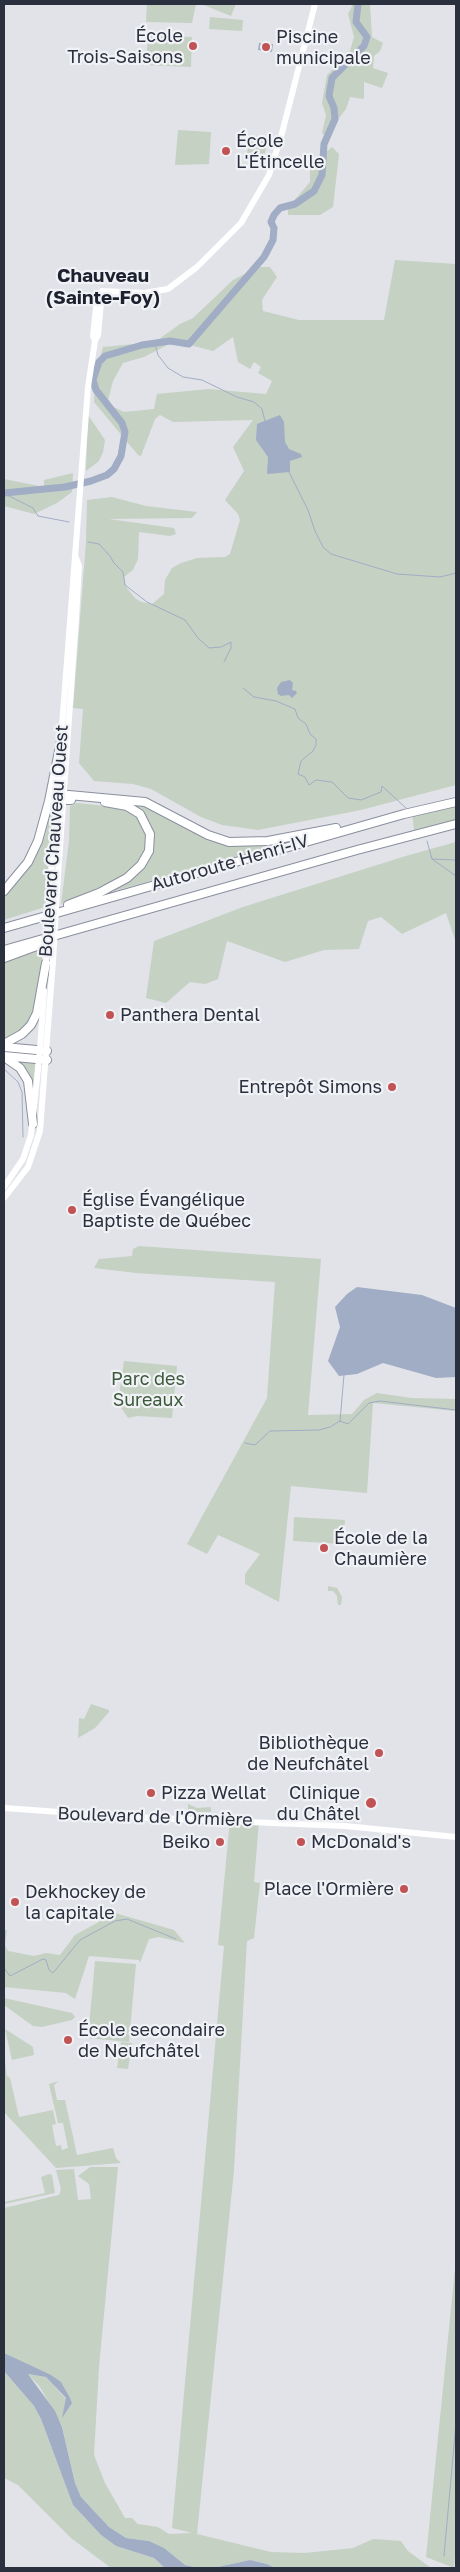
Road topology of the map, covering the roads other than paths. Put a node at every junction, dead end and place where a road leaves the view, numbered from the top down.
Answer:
1 (315, 4) edge
2 (76, 557) junction
3 (62, 736) junction
4 (61, 797) junction
5 (456, 802) edge
6 (404, 814) junction
7 (456, 824) edge
8 (4, 891) edge
9 (124, 916) junction
10 (4, 927) edge
11 (4, 950) edge
12 (4, 958) edge
13 (49, 962) junction
14 (4, 1046) edge
15 (44, 1050) junction
16 (4, 1056) edge
17 (43, 1059) junction
18 (33, 1124) junction
19 (4, 1187) edge
20 (4, 1198) edge
21 (4, 1808) edge
22 (456, 1837) edge

1 - 2 main road, Boulevard Chauveau Ouest
2 - 3 main road, Boulevard Chauveau Ouest
2 - 4 main road, Boulevard Chauveau Ouest
3 - 4 main road, Boulevard Chauveau Ouest
3 - 8 highway
4 - 6 highway
4 - 10 highway
4 - 13 main road, Boulevard Chauveau Ouest, bridge
5 - 6 highway, Autoroute Henri-IV
6 - 10 highway, Autoroute Henri-IV
7 - 9 highway, Autoroute Henri-IV
9 - 11 highway, Autoroute Henri-IV
9 - 12 highway
13 - 14 highway
13 - 15 main road, Boulevard Chauveau Ouest
14 - 15 highway
15 - 17 main road, Boulevard Chauveau Ouest
16 - 17 highway
16 - 18 highway
17 - 18 main road, Boulevard Chauveau Ouest
17 - 20 main road
18 - 19 main road, Boulevard Chauveau Ouest
21 - 22 main road, Boulevard de l'Ormière

